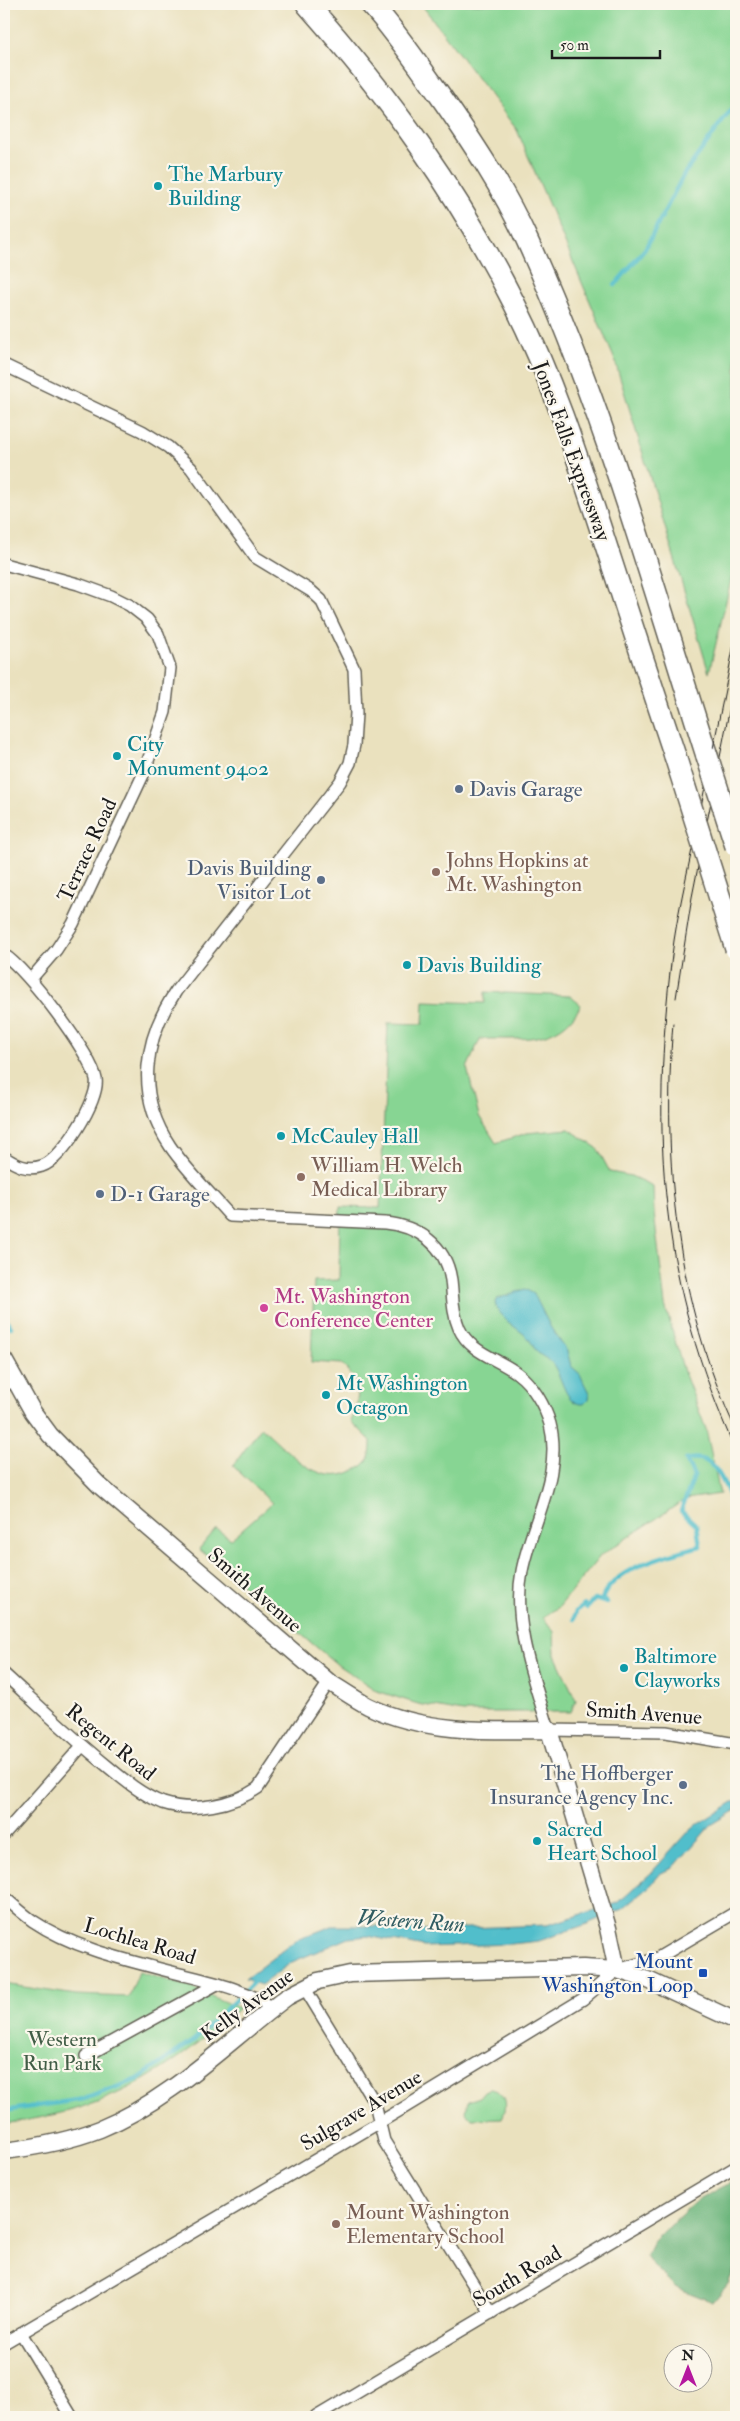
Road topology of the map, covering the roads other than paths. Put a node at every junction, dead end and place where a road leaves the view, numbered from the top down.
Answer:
1 (307, 4) edge
2 (371, 4) edge
3 (4, 365) edge
4 (4, 564) edge
5 (736, 846) edge
6 (736, 949) edge
7 (4, 956) edge
8 (31, 979) junction
9 (4, 1156) edge
10 (4, 1360) edge
11 (9, 1383) edge
12 (4, 1674) edge
13 (329, 1682) junction
14 (549, 1730) junction
15 (736, 1744) edge
16 (82, 1746) junction
17 (4, 1834) edge
18 (4, 1897) edge
19 (736, 1912) edge
20 (618, 1970) junction
21 (222, 1985) junction
22 (304, 1987) junction
23 (272, 2008) junction
24 (736, 2021) edge
25 (86, 2056) dead end
26 (379, 2121) junction
27 (4, 2151) edge
28 (736, 2168) edge
29 (491, 2313) junction
30 (21, 2333) junction
31 (4, 2342) edge
32 (72, 2417) edge
33 (316, 2417) edge

1 - 6 highway, Jones Falls Expressway, bridge
2 - 5 highway, Jones Falls Expressway, bridge
3 - 14 street
4 - 8 street, Terrace Road
7 - 8 street
8 - 9 street
10 - 11 main road, Smith Avenue
11 - 13 main road, Smith Avenue
12 - 16 street, Regent Road
13 - 14 main road, Smith Avenue
13 - 16 street, Regent Road
14 - 15 street, Smith Avenue
14 - 20 main road
16 - 17 street
18 - 21 street, Lochlea Road
19 - 20 street, Sulgrave Avenue
20 - 22 main road, Kelly Avenue
20 - 24 main road, Kelly Avenue
20 - 26 street, Sulgrave Avenue
21 - 23 street, Lochlea Road
21 - 25 street
22 - 23 main road, Kelly Avenue
22 - 26 street
23 - 27 main road, Kelly Avenue
26 - 29 street
26 - 30 street, Sulgrave Avenue
28 - 29 street, South Road
29 - 33 street, South Road
30 - 31 street, Sulgrave Avenue
30 - 32 street

